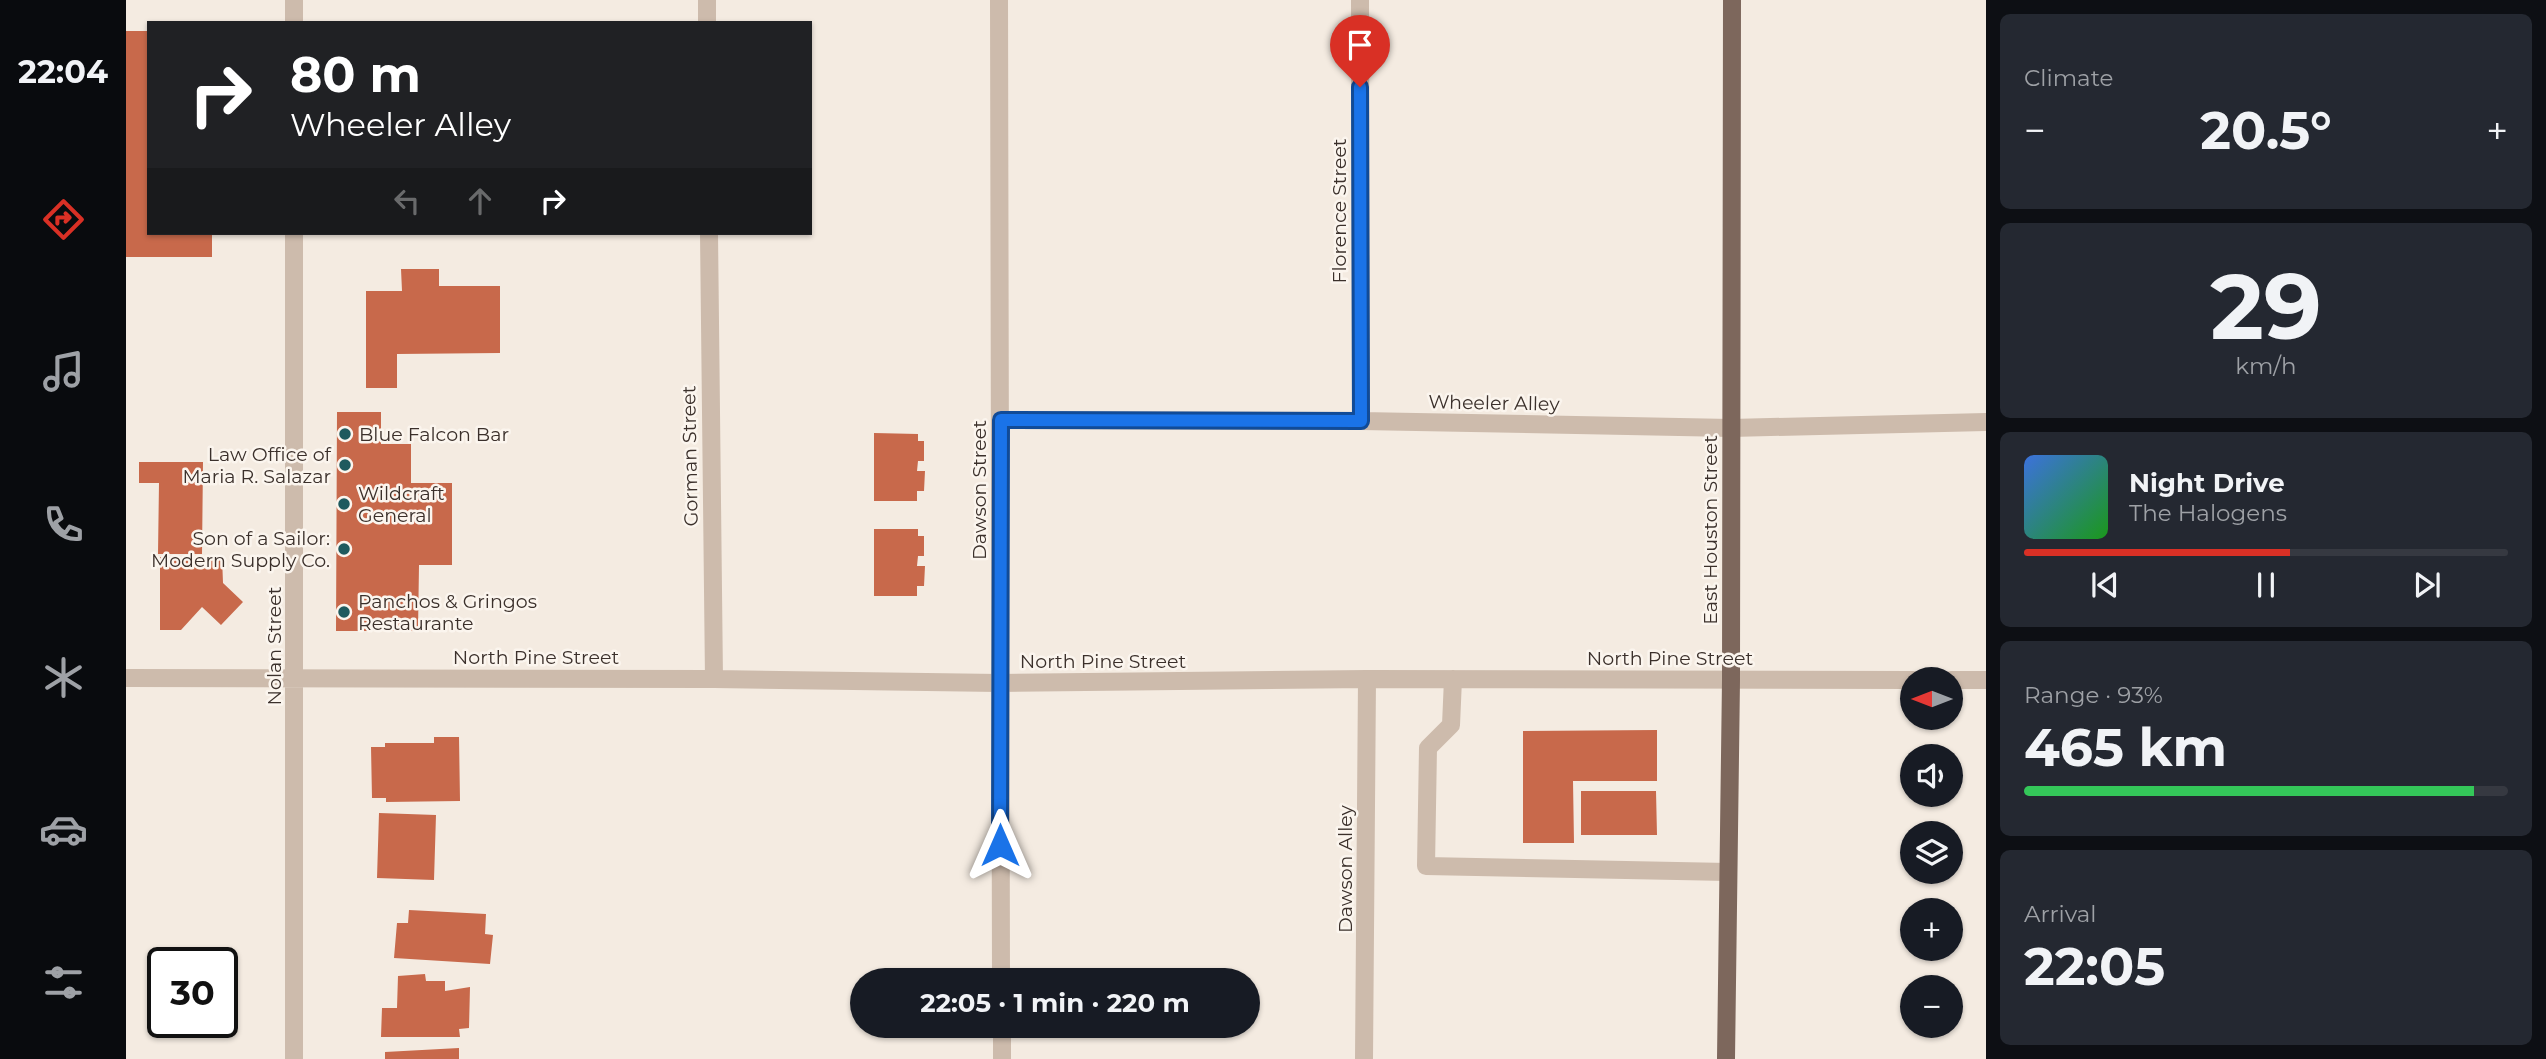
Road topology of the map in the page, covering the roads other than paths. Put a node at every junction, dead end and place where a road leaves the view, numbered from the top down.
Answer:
1 (294, 0) edge
2 (707, 0) edge
3 (999, 0) edge
4 (1360, 0) edge
5 (1732, 0) edge
6 (294, 21) edge
7 (707, 21) edge
8 (294, 235) edge
9 (709, 235) edge
10 (1001, 420) junction
11 (1361, 421) junction
12 (1986, 422) edge
13 (1731, 428) junction
14 (126, 678) edge
15 (295, 678) junction
16 (714, 678) junction
17 (1367, 679) junction
18 (1453, 679) junction
19 (1731, 680) junction
20 (1900, 680) edge
21 (1964, 680) edge
22 (1986, 680) edge
23 (999, 683) junction
24 (1728, 872) junction
25 (1001, 968) edge
26 (1002, 1038) edge
27 (294, 1059) edge
28 (1002, 1059) edge
29 (1364, 1059) edge
30 (1726, 1059) edge

1 - 6 street
2 - 7 street
3 - 10 street, Dawson Street
4 - 11 street, Florence Street
5 - 13 main road, East Houston Street
8 - 15 street, Nolan Street
9 - 16 street, Gorman Street
10 - 11 street, Wheeler Alley
10 - 23 street, Dawson Street
11 - 13 street, Wheeler Alley
12 - 13 street, Wheeler Alley
13 - 19 main road, East Houston Street
14 - 15 street, North Pine Street
15 - 16 street, North Pine Street
15 - 27 street, Nolan Street
16 - 23 street, North Pine Street
17 - 18 street, North Pine Street
17 - 23 street, North Pine Street
17 - 29 street, Dawson Alley
18 - 19 street, North Pine Street
18 - 24 street
19 - 20 street, North Pine Street
19 - 24 main road, East Houston Street
21 - 22 street
23 - 25 street, Dawson Street
24 - 30 main road, East Houston Street
26 - 28 street

